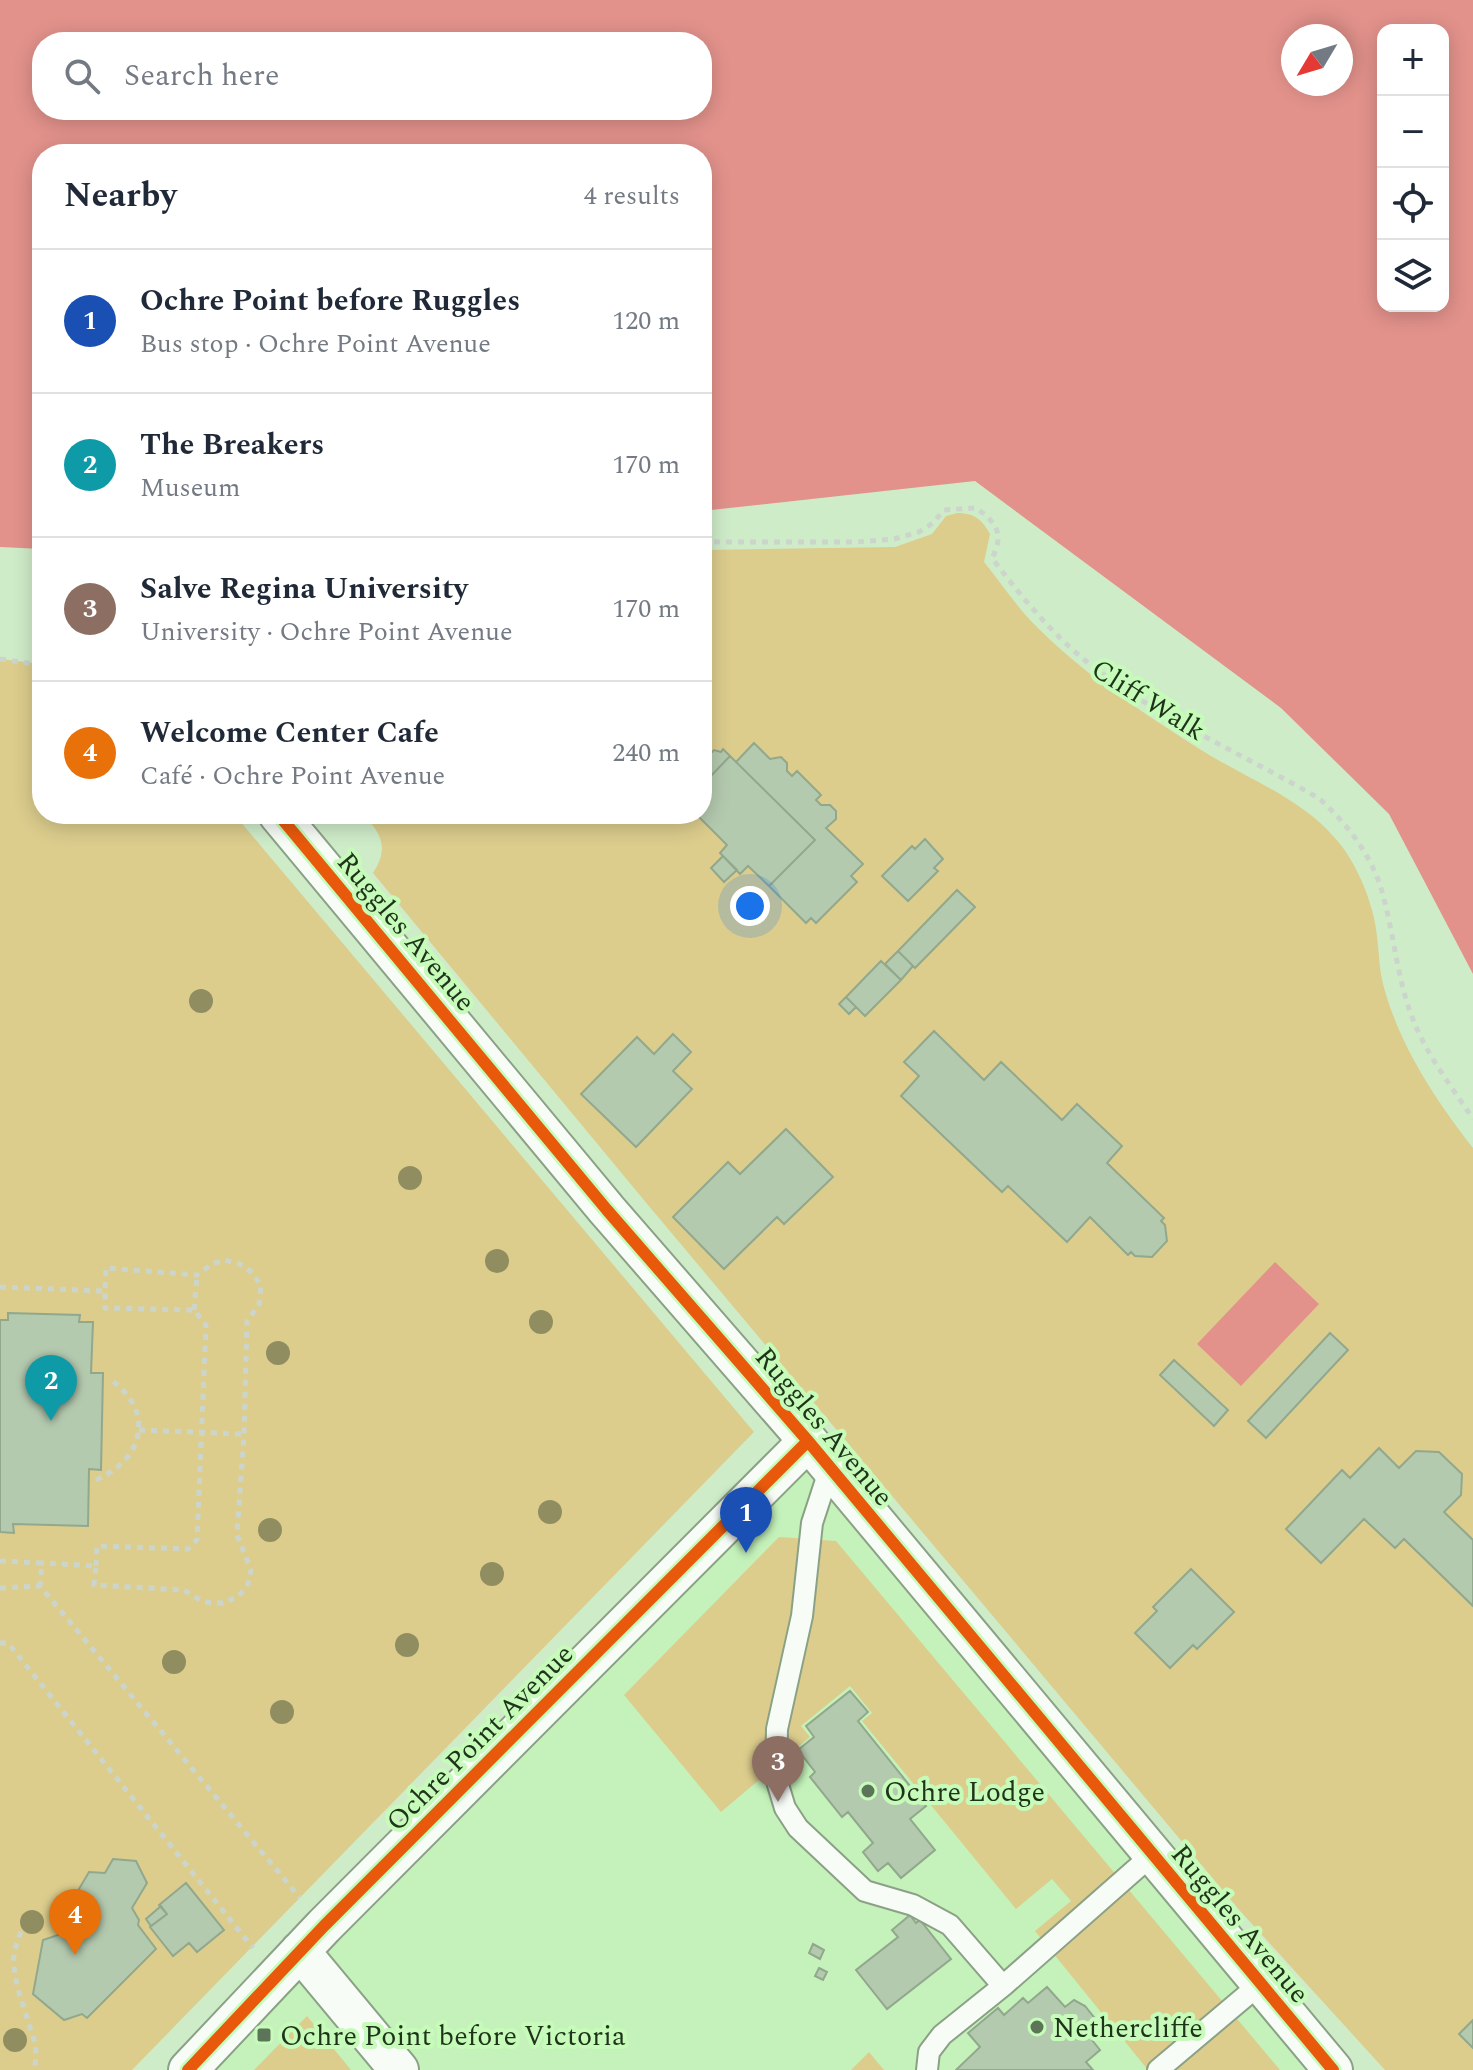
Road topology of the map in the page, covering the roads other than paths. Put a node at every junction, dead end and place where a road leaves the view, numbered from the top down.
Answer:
1 (286, 824) edge
2 (819, 1454) junction
3 (1153, 1854) junction
4 (300, 1951) junction
5 (1260, 1984) junction
6 (1003, 1986) junction
7 (188, 2070) edge
8 (399, 2070) edge
9 (927, 2070) edge
10 (1158, 2070) edge
11 (1333, 2070) edge

1 - 2 street, Ruggles Avenue
2 - 3 street, Ruggles Avenue
2 - 4 street, Ochre Point Avenue
2 - 6 lane
3 - 5 street, Ruggles Avenue
3 - 6 lane
4 - 7 street, Ochre Point Avenue
4 - 8 street
5 - 10 lane
5 - 11 street, Ruggles Avenue
6 - 9 lane

